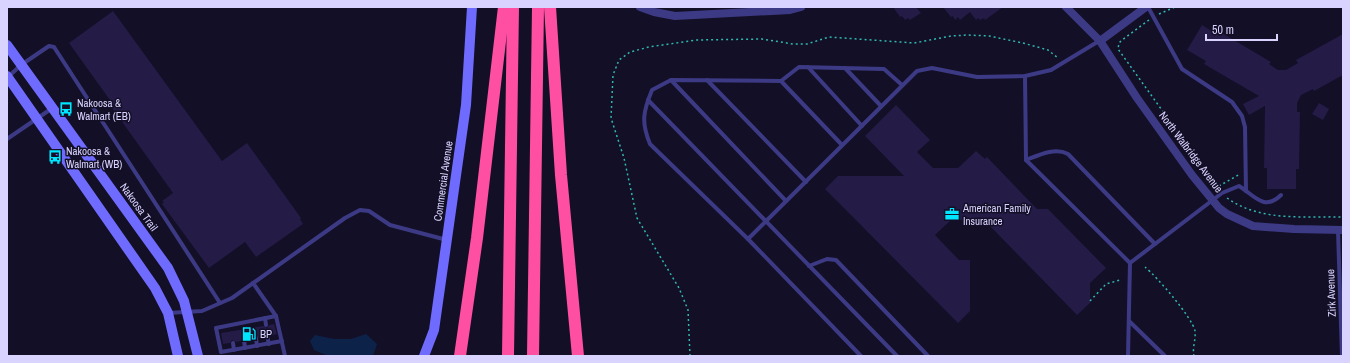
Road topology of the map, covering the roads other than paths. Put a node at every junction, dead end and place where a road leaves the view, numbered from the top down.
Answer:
1 (472, 7) edge
2 (504, 7) edge
3 (513, 7) edge
4 (538, 7) edge
5 (550, 7) edge
6 (640, 7) edge
7 (801, 7) edge
8 (1066, 7) edge
9 (1147, 7) edge
10 (1100, 40) junction
11 (7, 46) edge
12 (21, 65) junction
13 (808, 67) junction
14 (845, 68) junction
15 (1025, 76) junction
16 (7, 77) edge
17 (671, 80) junction
18 (707, 80) junction
19 (780, 81) junction
20 (902, 85) junction
21 (648, 100) junction
22 (881, 106) junction
23 (53, 108) junction
24 (37, 119) junction
25 (862, 126) junction
26 (7, 139) edge
27 (842, 145) junction
28 (1026, 160) junction
29 (806, 182) junction
30 (1246, 191) junction
31 (1281, 195) dead end
32 (1212, 200) junction
33 (786, 202) junction
34 (766, 221) junction
35 (1340, 230) edge
36 (748, 239) junction
37 (447, 240) junction
38 (1155, 244) junction
39 (1130, 264) junction
40 (809, 266) junction
41 (253, 283) junction
42 (220, 303) junction
43 (187, 311) junction
44 (168, 313) junction
45 (276, 316) junction
46 (265, 318) junction
47 (253, 321) junction
48 (1129, 321) junction
49 (241, 323) junction
50 (266, 325) dead end
51 (230, 326) junction
52 (254, 327) dead end
53 (242, 330) dead end
54 (231, 332) dead end
55 (267, 336) dead end
56 (256, 338) dead end
57 (244, 340) dead end
58 (282, 341) junction
59 (233, 343) dead end
60 (269, 344) junction
61 (257, 346) junction
62 (245, 348) junction
63 (234, 350) junction
64 (178, 356) edge
65 (198, 356) edge
66 (285, 356) edge
67 (424, 356) edge
68 (460, 356) edge
69 (508, 356) edge
70 (534, 356) edge
71 (578, 356) edge
72 (861, 356) edge
73 (897, 356) edge
74 (928, 356) edge
75 (1128, 356) edge
76 (1165, 356) edge
77 (1342, 356) edge

1 - 37 street, Commercial Avenue
2 - 68 highway
3 - 69 highway
4 - 70 highway
5 - 71 highway
6 - 7 street
8 - 10 street, North Walbridge Avenue
9 - 10 street
9 - 30 lane
10 - 15 lane
10 - 32 street, North Walbridge Avenue
11 - 12 street, Nakoosa Trail
12 - 16 lane
12 - 23 street, Nakoosa Trail
12 - 42 lane
13 - 14 lane
13 - 19 lane
13 - 25 lane
14 - 20 lane
14 - 22 lane
15 - 20 lane
15 - 28 lane
16 - 24 street
17 - 18 lane
17 - 21 lane
17 - 33 lane
18 - 19 lane
18 - 29 lane
19 - 27 lane
20 - 22 lane
21 - 34 lane
21 - 36 lane
22 - 25 lane
23 - 24 lane
23 - 43 street, Nakoosa Trail
24 - 26 lane
24 - 44 street
25 - 27 lane
27 - 29 lane
28 - 38 lane
28 - 39 lane
29 - 33 lane
30 - 31 lane
30 - 32 lane
32 - 35 street, North Walbridge Avenue
32 - 38 lane
33 - 34 lane
34 - 36 lane
34 - 40 lane
35 - 77 lane, Zirk Avenue
36 - 72 lane
37 - 41 lane
37 - 67 street, Commercial Avenue
38 - 39 lane
39 - 48 lane
40 - 73 lane
40 - 74 lane
41 - 42 lane
41 - 45 lane
42 - 43 lane
43 - 44 lane
43 - 65 street, Nakoosa Trail
44 - 64 street
45 - 46 lane
45 - 58 lane
46 - 47 lane
46 - 50 lane
47 - 49 lane
47 - 52 lane
48 - 75 lane
48 - 76 lane
49 - 51 lane
49 - 53 lane
51 - 54 lane
51 - 63 lane
55 - 60 lane
56 - 61 lane
57 - 62 lane
58 - 60 lane
58 - 66 lane
59 - 63 lane
60 - 61 lane
61 - 62 lane
62 - 63 lane

